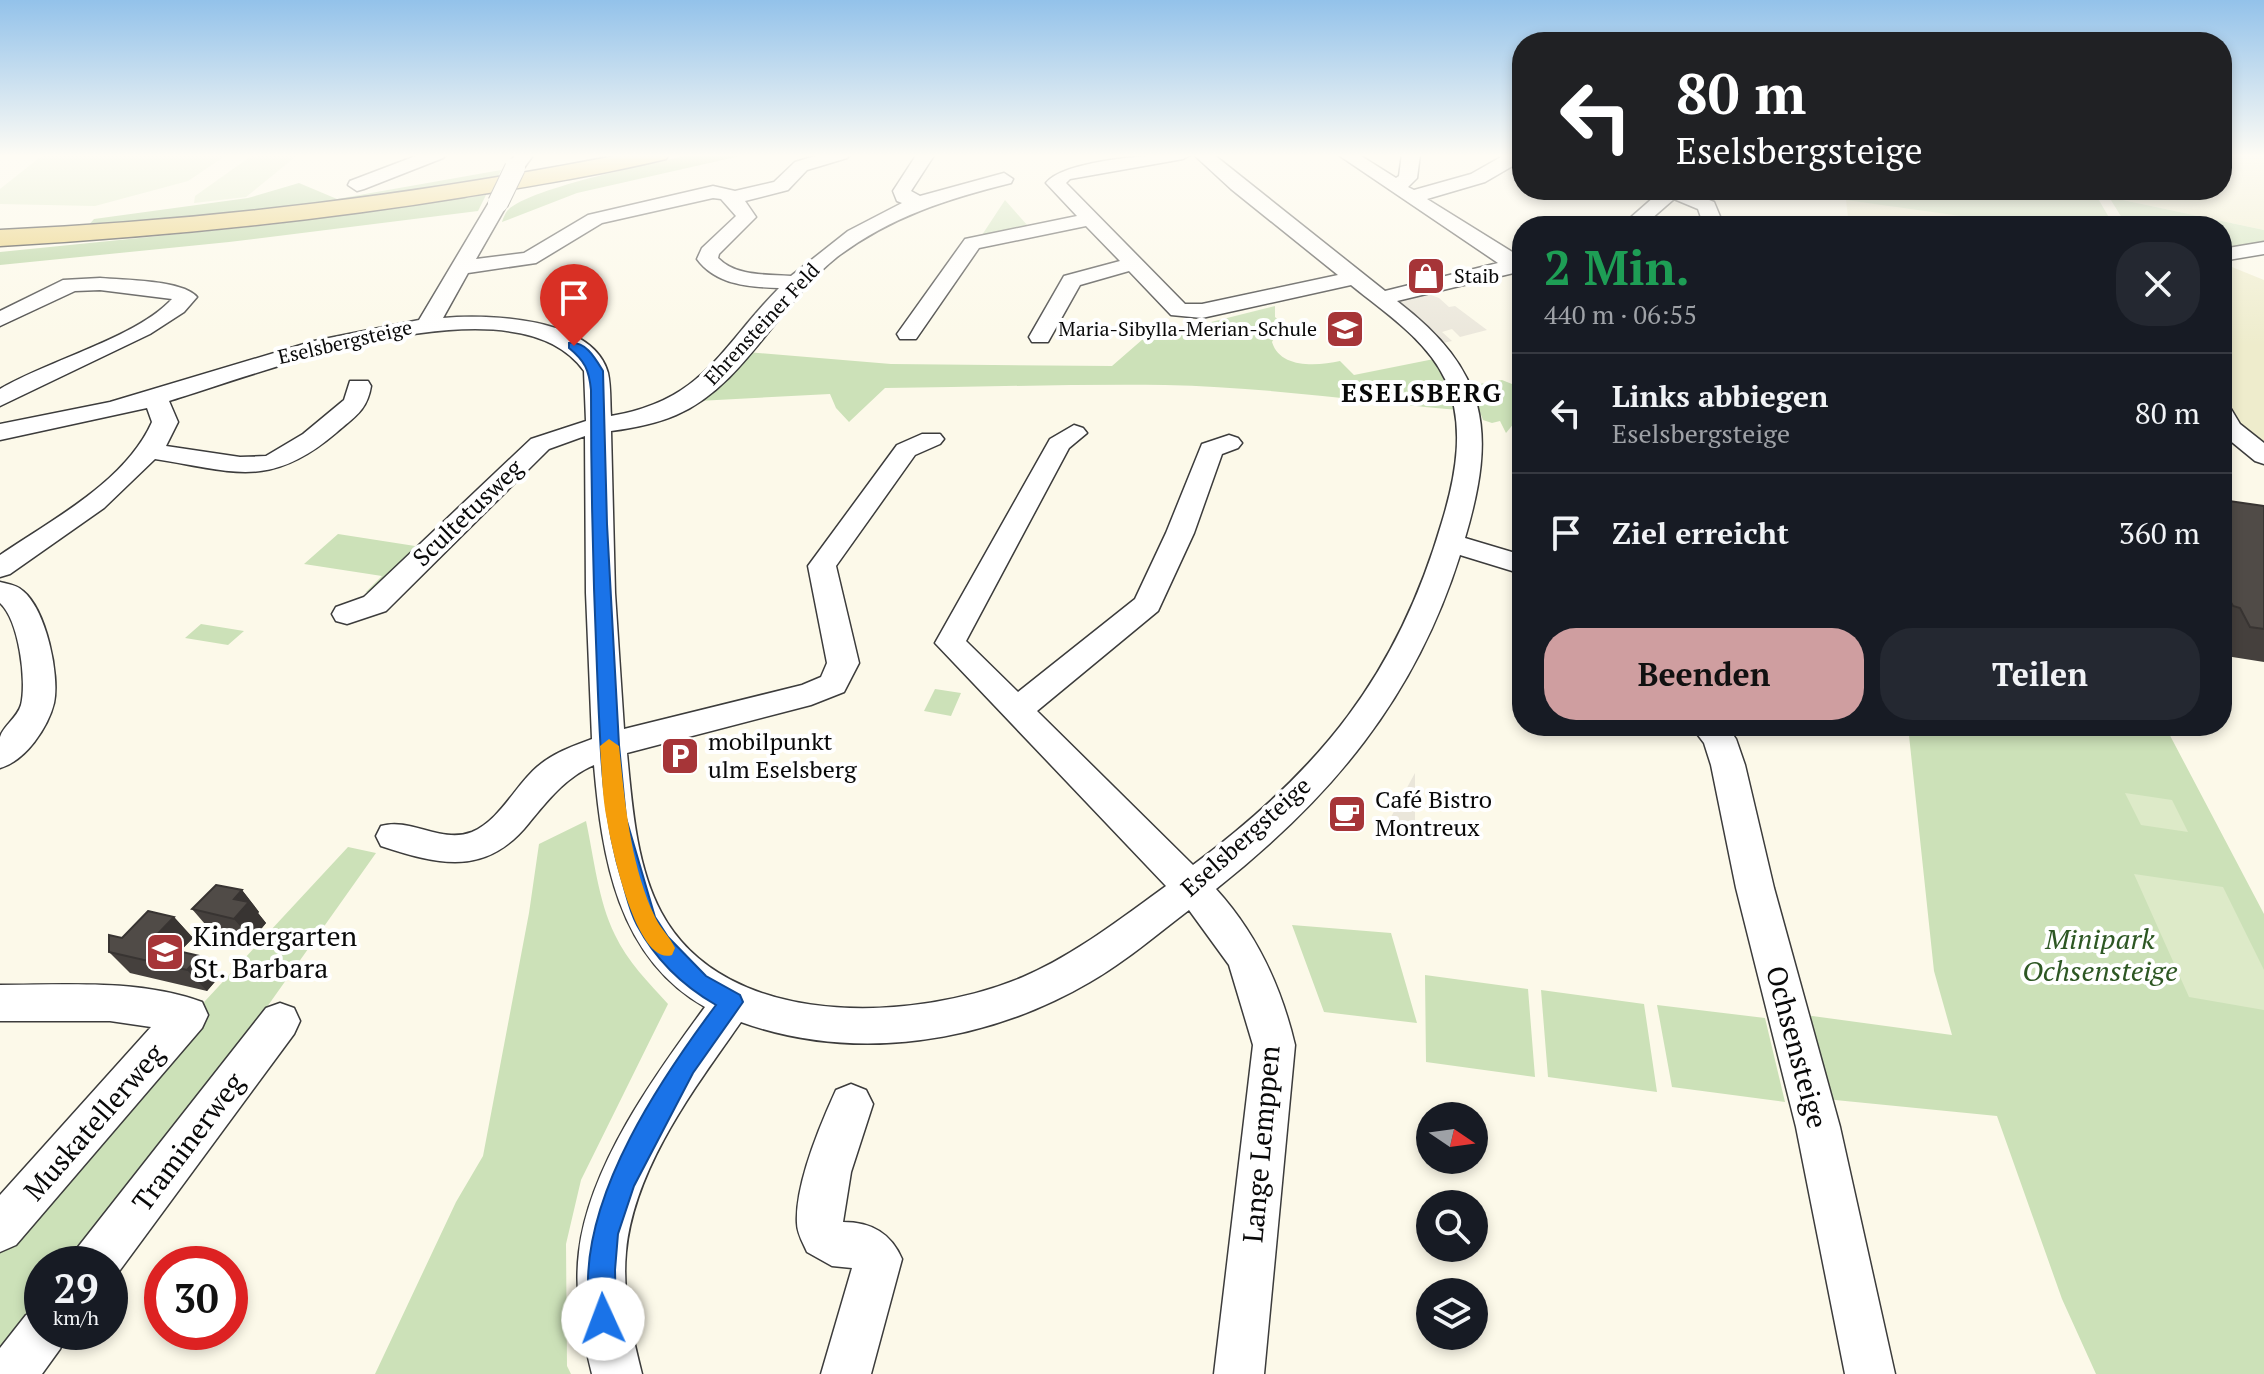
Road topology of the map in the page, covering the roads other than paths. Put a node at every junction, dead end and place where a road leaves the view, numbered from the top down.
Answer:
1 (249, 218) edge
2 (490, 218) edge
3 (600, 218) edge
4 (745, 218) edge
5 (887, 218) edge
6 (1281, 218) edge
7 (1445, 218) edge
8 (1089, 220) joint
9 (0, 238) edge
10 (2264, 248) edge
11 (2232, 253) edge
12 (1512, 261) edge
13 (1132, 264) junction
14 (463, 267) junction
15 (1512, 267) edge
16 (1355, 278) junction
17 (796, 283) junction
18 (1381, 298) junction
19 (0, 319) edge
20 (428, 324) junction
21 (908, 334) dead end
22 (1040, 337) dead end
23 (359, 386) dead end
24 (155, 397) junction
25 (0, 399) edge
26 (598, 427) junction
27 (2232, 430) edge
28 (0, 432) edge
29 (1074, 433) dead end
30 (931, 439) dead end
31 (1229, 443) dead end
32 (151, 451) junction
33 (2264, 456) edge
34 (1450, 542) junction
35 (1512, 562) edge
36 (0, 568) edge
37 (0, 591) edge
38 (347, 614) dead end
39 (1016, 711) junction
40 (1717, 736) edge
41 (609, 745) junction
42 (0, 756) edge
43 (394, 836) dead end
44 (1191, 888) junction
45 (732, 1002) junction
46 (0, 1003) edge
47 (280, 1021) dead end
48 (851, 1104) dead end
49 (0, 1229) edge
50 (109, 1246) edge
51 (29, 1350) edge
52 (11, 1374) edge
53 (617, 1374) edge
54 (846, 1374) edge
55 (1239, 1374) edge
56 (1870, 1374) edge

1 - 9 main road
2 - 14 street, bridge
3 - 14 street
4 - 17 street
5 - 17 street, Ehrensteiner Feld
6 - 16 street, Eselsbergsteige
7 - 12 street
8 - 13 street
8 - 21 street
10 - 11 street
13 - 16 street
13 - 22 street
14 - 20 street
15 - 18 street
16 - 18 street, Eselsbergsteige
17 - 26 street, Ehrensteiner Feld
18 - 34 street, Eselsbergsteige
19 - 25 street
20 - 24 street, Eselsbergsteige
20 - 26 street, Eselsbergsteige
23 - 32 street
24 - 28 street, Eselsbergsteige
24 - 32 street
26 - 38 street, Scultetusweg
26 - 41 street, Eselsbergsteige
27 - 33 street
29 - 39 street, Lange Lemppen
30 - 41 street
31 - 39 street
32 - 36 street
34 - 35 street
34 - 44 street, Eselsbergsteige
37 - 42 street
39 - 44 street, Lange Lemppen
40 - 56 street, Ochsensteige
41 - 43 street
41 - 45 street, Eselsbergsteige
44 - 45 street, Eselsbergsteige
44 - 55 street, Lange Lemppen
45 - 53 street
46 - 49 street, Muskatellerweg
47 - 50 street, Traminerweg
48 - 54 street
51 - 52 street

